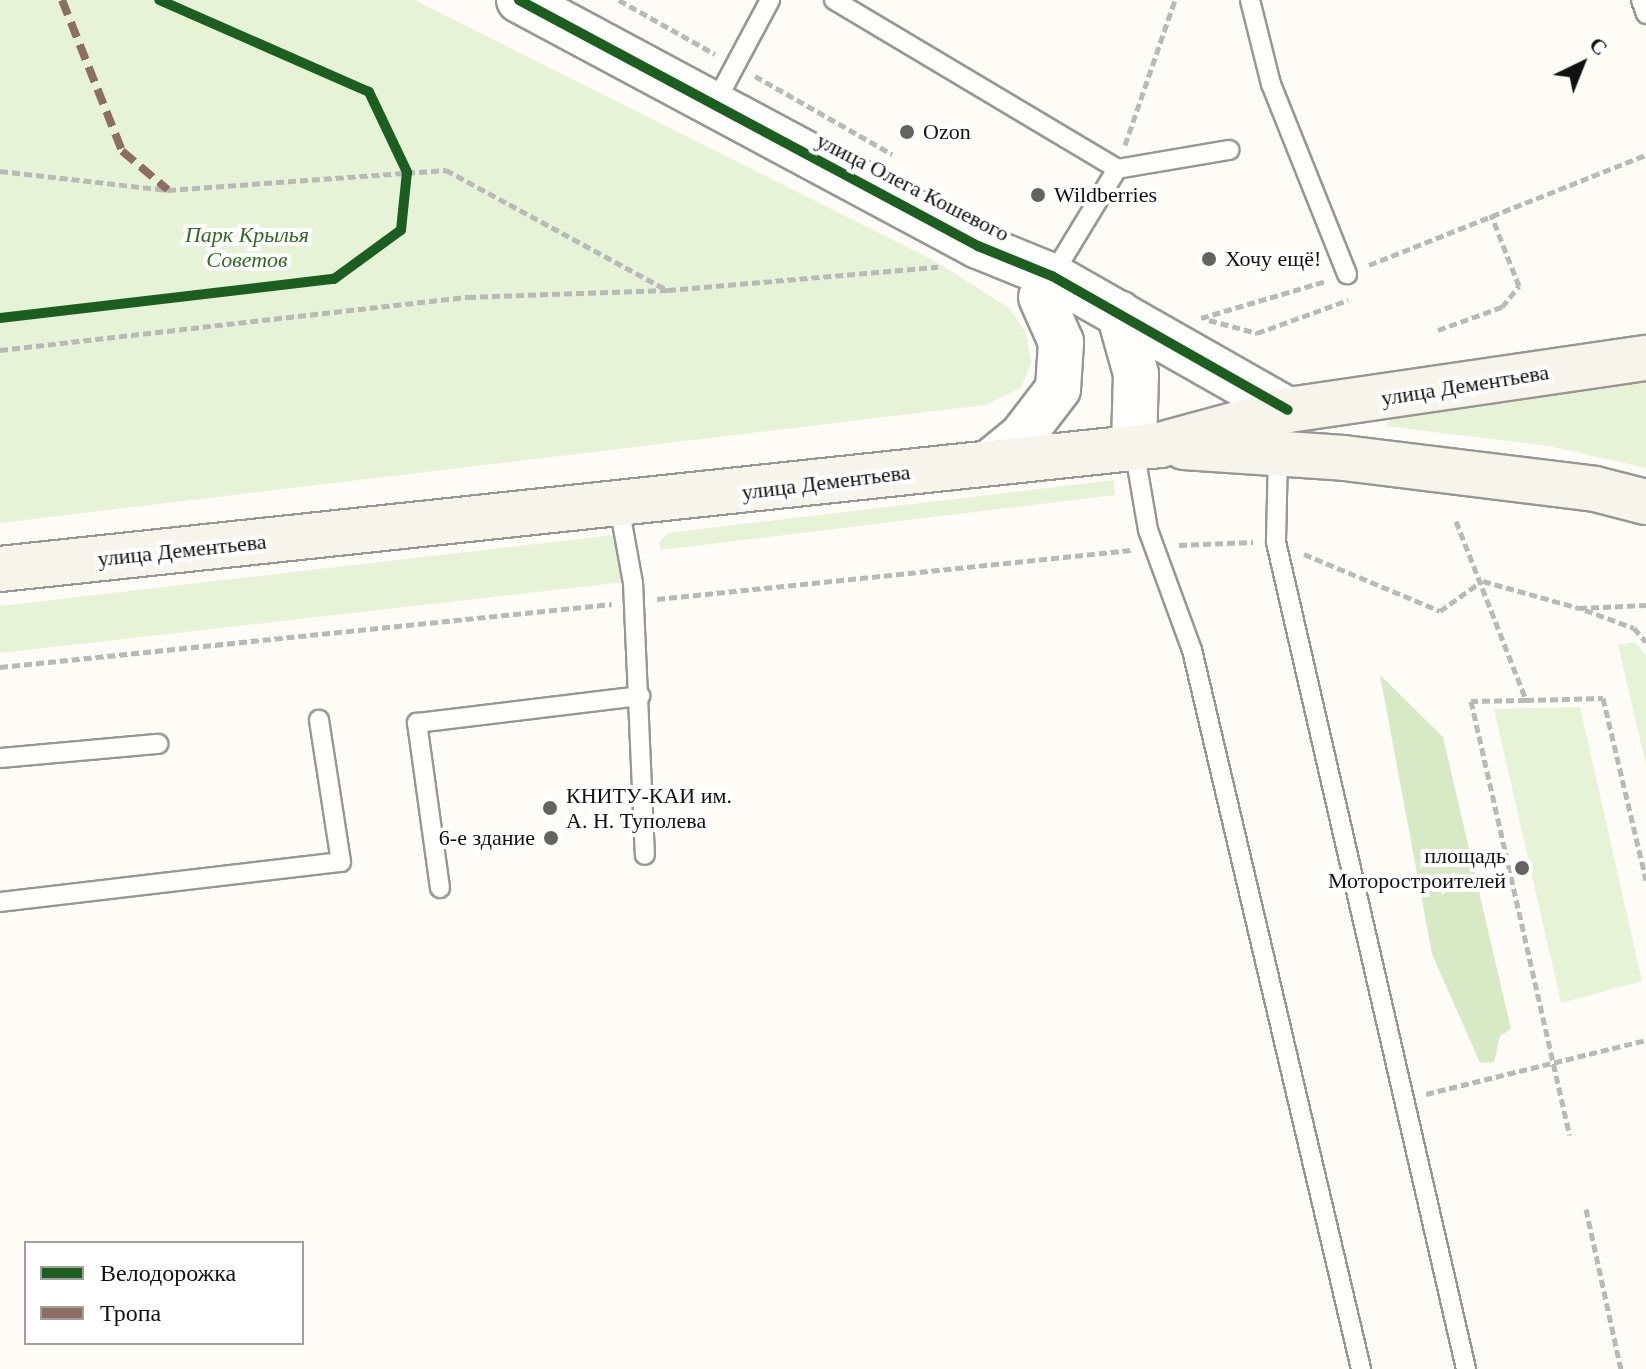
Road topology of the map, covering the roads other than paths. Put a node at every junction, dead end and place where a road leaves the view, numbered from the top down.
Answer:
1 (519, 0) edge
2 (770, 0) edge
3 (834, 0) edge
4 (1250, 0) edge
5 (1641, 0) edge
6 (1646, 14) edge
7 (714, 105) junction
8 (1229, 150) dead end
9 (1117, 169) junction
10 (1347, 274) road end
11 (1046, 287) junction
12 (1125, 332) junction
13 (1646, 358) edge
14 (1288, 410) junction
15 (1239, 420) junction
16 (1147, 446) junction
17 (1278, 453) junction
18 (989, 463) junction
19 (1646, 502) edge
20 (619, 506) junction
21 (0, 569) edge
22 (640, 696) junction
23 (319, 720) dead end
24 (158, 744) dead end
25 (0, 758) edge
26 (645, 855) dead end
27 (440, 888) dead end
28 (0, 902) edge
29 (1361, 1369) edge
30 (1466, 1369) edge

1 - 7 street, улица Олега Кошевого
2 - 7 lane
3 - 9 lane
4 - 10 lane
5 - 6 lane
7 - 11 street, улица Олега Кошевого
8 - 9 lane
9 - 11 lane
11 - 12 street, улица Олега Кошевого
11 - 18 street
12 - 14 street, улица Олега Кошевого
12 - 15 street, улица Олега Кошевого
12 - 16 street
13 - 14 main road, улица Дементьева
14 - 15 main road, улица Дементьева
14 - 17 main road
15 - 16 main road, улица Дементьева
15 - 17 main road, улица Олега Кошевого
16 - 17 main road
16 - 18 main road, улица Дементьева
16 - 29 lane
17 - 19 main road
17 - 30 lane
18 - 20 main road, улица Дементьева
20 - 21 main road, улица Дементьева
20 - 22 lane
22 - 26 lane
22 - 27 lane
23 - 28 lane
24 - 25 lane

